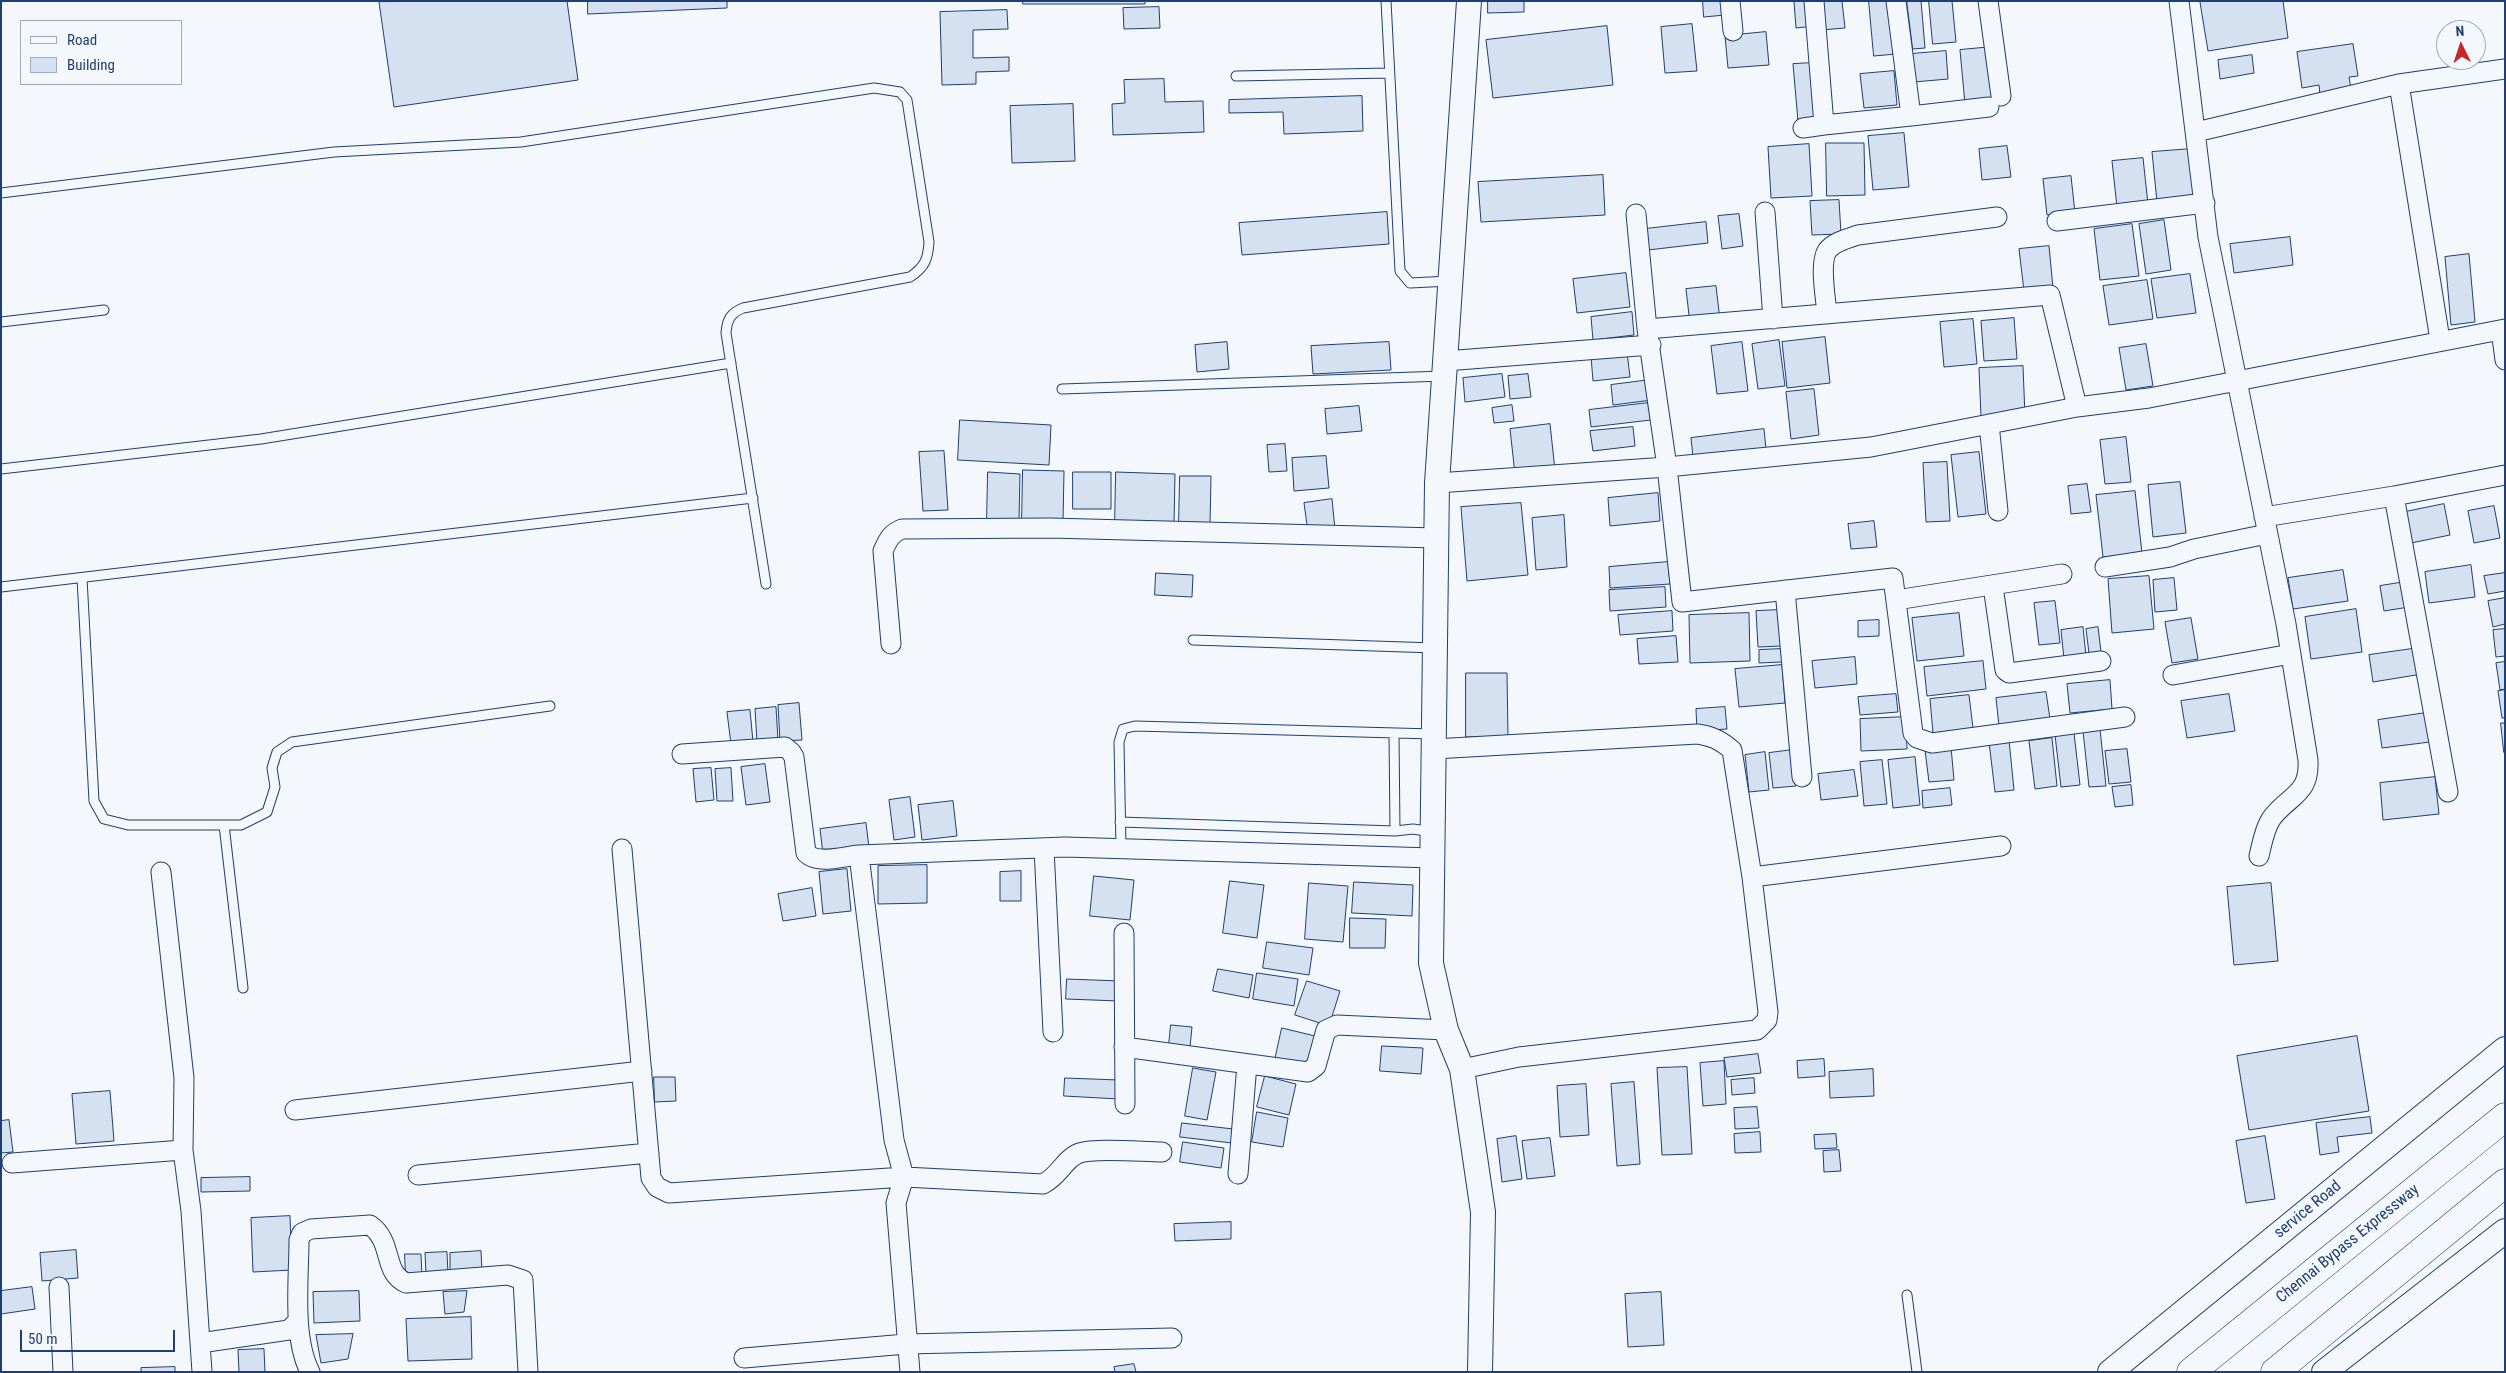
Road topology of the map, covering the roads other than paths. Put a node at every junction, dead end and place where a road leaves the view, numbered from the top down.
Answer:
1 (1386, 1) edge
2 (1469, 1) edge
3 (1730, 1) edge
4 (1814, 1) edge
5 (1896, 1) edge
6 (1988, 1) edge
7 (2179, 1) edge
8 (1733, 31) dead end
9 (2505, 69) edge
10 (1390, 73) junction
11 (1236, 76) dead end
12 (2399, 84) junction
13 (1911, 116) junction
14 (1824, 125) junction
15 (1803, 128) dead end
16 (2196, 132) junction
17 (1, 193) edge
18 (2204, 204) junction
19 (1765, 212) dead end
20 (1636, 214) dead end
21 (1997, 217) dead end
22 (2057, 221) dead end
23 (1451, 281) junction
24 (104, 310) dead end
25 (1826, 314) junction
26 (1773, 319) junction
27 (1, 322) edge
28 (2503, 329) edge
29 (1649, 337) junction
30 (2440, 340) junction
31 (2505, 360) edge
32 (731, 363) junction
33 (1445, 368) junction
34 (2237, 381) junction
35 (1062, 389) dead end
36 (2077, 407) junction
37 (1989, 424) junction
38 (1668, 467) junction
39 (1, 469) edge
40 (2505, 475) edge
41 (1437, 483) junction
42 (2394, 496) junction
43 (753, 498) junction
44 (1998, 511) dead end
45 (2266, 526) junction
46 (1436, 538) junction
47 (2105, 567) dead end
48 (2062, 574) dead end
49 (82, 578) junction
50 (766, 584) dead end
51 (1993, 586) junction
52 (1, 587) edge
53 (1785, 590) junction
54 (1896, 600) junction
55 (1193, 640) dead end
56 (891, 644) dead end
57 (1435, 648) junction
58 (2291, 654) junction
59 (2101, 661) dead end
60 (2173, 674) dead end
61 (550, 706) dead end
62 (2125, 717) dead end
63 (1394, 734) junction
64 (1434, 742) junction
65 (682, 754) dead end
66 (1802, 777) dead end
67 (2448, 792) dead end
68 (1120, 822) junction
69 (224, 825) junction
70 (1394, 830) junction
71 (1433, 832) junction
72 (2001, 846) dead end
73 (1044, 848) junction
74 (1121, 848) junction
75 (622, 849) dead end
76 (859, 854) junction
77 (2259, 856) dead end
78 (1433, 858) junction
79 (162, 872) dead end
80 (1752, 877) junction
81 (1124, 933) dead end
82 (243, 988) dead end
83 (1446, 1030) junction
84 (1053, 1032) dead end
85 (1124, 1047) junction
86 (2505, 1049) edge
87 (1248, 1064) junction
88 (1462, 1069) junction
89 (642, 1072) junction
90 (1125, 1104) dead end
91 (295, 1110) dead end
92 (2505, 1116) edge
93 (183, 1150) junction
94 (1162, 1152) dead end
95 (649, 1153) junction
96 (12, 1163) dead end
97 (1238, 1174) dead end
98 (418, 1175) dead end
99 (904, 1177) junction
100 (2505, 1183) edge
101 (2505, 1231) edge
102 (59, 1287) dead end
103 (1906, 1294) dead end
104 (298, 1321) junction
105 (1172, 1338) dead end
106 (200, 1343) junction
107 (906, 1344) junction
108 (744, 1358) dead end
109 (63, 1372) edge
110 (202, 1372) edge
111 (310, 1372) edge
112 (528, 1372) edge
113 (910, 1372) edge
114 (1480, 1372) edge
115 (1917, 1372) edge
116 (2110, 1372) edge
117 (2190, 1372) edge
118 (2275, 1372) edge
119 (2324, 1372) edge

1 - 10 lane
2 - 23 street
3 - 8 street
4 - 14 street
5 - 13 street
6 - 13 street
7 - 16 street
9 - 12 street
10 - 11 lane
10 - 23 lane
12 - 16 street
12 - 30 street
13 - 14 street
14 - 15 street
16 - 18 street
17 - 32 lane
18 - 22 street
18 - 34 street
19 - 26 street
20 - 29 street
21 - 25 street
23 - 33 street
24 - 27 lane
25 - 26 street
25 - 36 street
26 - 29 street
28 - 30 street
28 - 31 street
29 - 33 street
29 - 38 street
30 - 34 street
32 - 39 lane
32 - 43 lane
33 - 35 lane
33 - 41 street
34 - 36 street
34 - 45 street
36 - 37 street
37 - 38 street
37 - 44 street
38 - 41 street
38 - 53 street
40 - 42 street
41 - 46 street
42 - 45 street
42 - 67 street
43 - 49 lane
43 - 50 lane
45 - 47 street
45 - 58 street
46 - 56 street
46 - 57 street
48 - 51 street
49 - 52 lane
49 - 69 lane
51 - 54 street
51 - 59 street
53 - 54 street
53 - 66 street
54 - 62 street
55 - 57 lane
57 - 64 street
58 - 60 street
58 - 77 street
61 - 69 lane
63 - 64 lane
63 - 68 lane
63 - 70 lane
64 - 71 street
64 - 80 street
65 - 76 street
68 - 70 lane
68 - 74 lane
69 - 82 lane
70 - 71 lane
71 - 78 street
72 - 80 street
73 - 74 street
73 - 76 street
73 - 84 street
74 - 78 street
75 - 89 street
76 - 99 street
78 - 83 street
79 - 93 street
80 - 88 street
81 - 85 street
83 - 87 street
83 - 88 street
85 - 87 street
85 - 90 street
86 - 116 street, service Road
87 - 97 street
88 - 114 street
89 - 91 street
89 - 95 street
92 - 117 highway, Chennai Bypass Expressway
93 - 96 street
93 - 106 street
94 - 99 street
95 - 98 street
95 - 99 street
99 - 107 street
100 - 118 highway
101 - 119 street
102 - 109 street
103 - 115 lane
104 - 106 street
104 - 111 street
104 - 112 street
105 - 107 street
106 - 110 street
107 - 108 street
107 - 113 street

